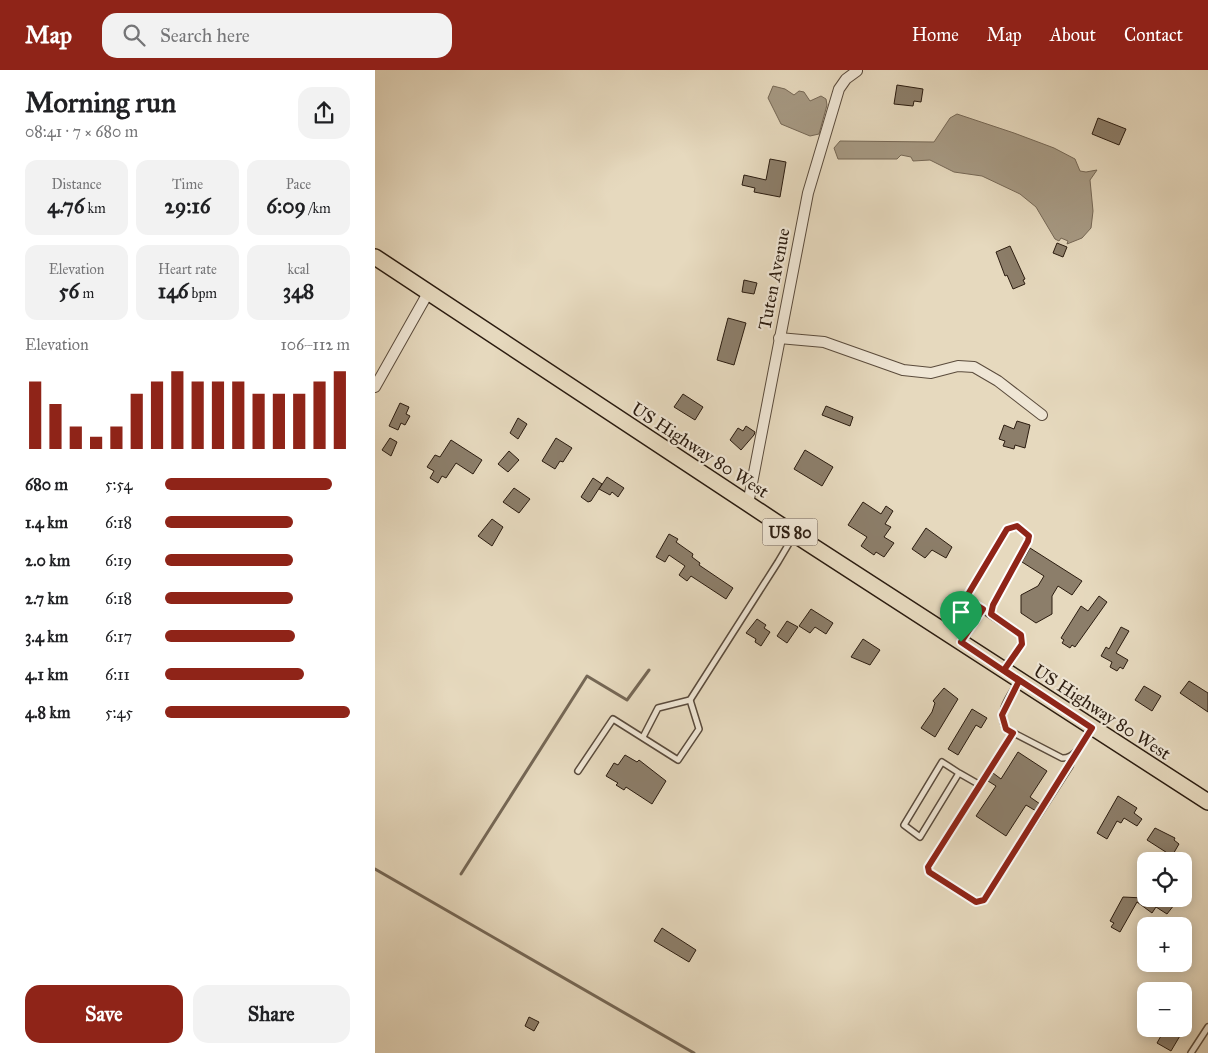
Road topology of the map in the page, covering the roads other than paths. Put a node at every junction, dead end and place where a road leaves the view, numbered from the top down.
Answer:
1 (857, 71) dead end
2 (375, 257) edge
3 (428, 293) junction
4 (779, 338) junction
5 (375, 388) edge
6 (1042, 415) dead end
7 (748, 504) junction
8 (794, 534) junction
9 (983, 609) junction
10 (991, 614) junction
11 (961, 642) junction
12 (1004, 670) junction
13 (1019, 681) junction
14 (690, 700) junction
15 (1092, 728) junction
16 (1013, 733) junction
17 (643, 736) junction
18 (1073, 756) junction
19 (578, 771) dead end
20 (959, 773) junction
21 (980, 785) junction
22 (1208, 802) edge
23 (1208, 1027) edge
24 (1191, 1053) edge

1 - 4 street, Tuten Avenue
2 - 3 main road, US Highway 80 West / US 80
3 - 5 street
3 - 7 main road, US Highway 80 West / US 80
4 - 6 street
4 - 7 street, Tuten Avenue
7 - 8 main road, US Highway 80 West / US 80
8 - 11 main road, US Highway 80 West / US 80
8 - 14 lane
9 - 10 lane
9 - 10 lane
9 - 11 lane
10 - 12 lane
11 - 12 main road, US Highway 80 West / US 80
12 - 13 main road, US Highway 80 West / US 80
13 - 15 main road, US Highway 80 West / US 80
13 - 16 lane
14 - 17 lane
14 - 17 lane
15 - 18 lane
15 - 22 main road, US Highway 80 West / US 80
16 - 18 lane
16 - 21 lane
17 - 19 lane
18 - 21 lane
20 - 20 lane
20 - 21 lane
23 - 24 lane

